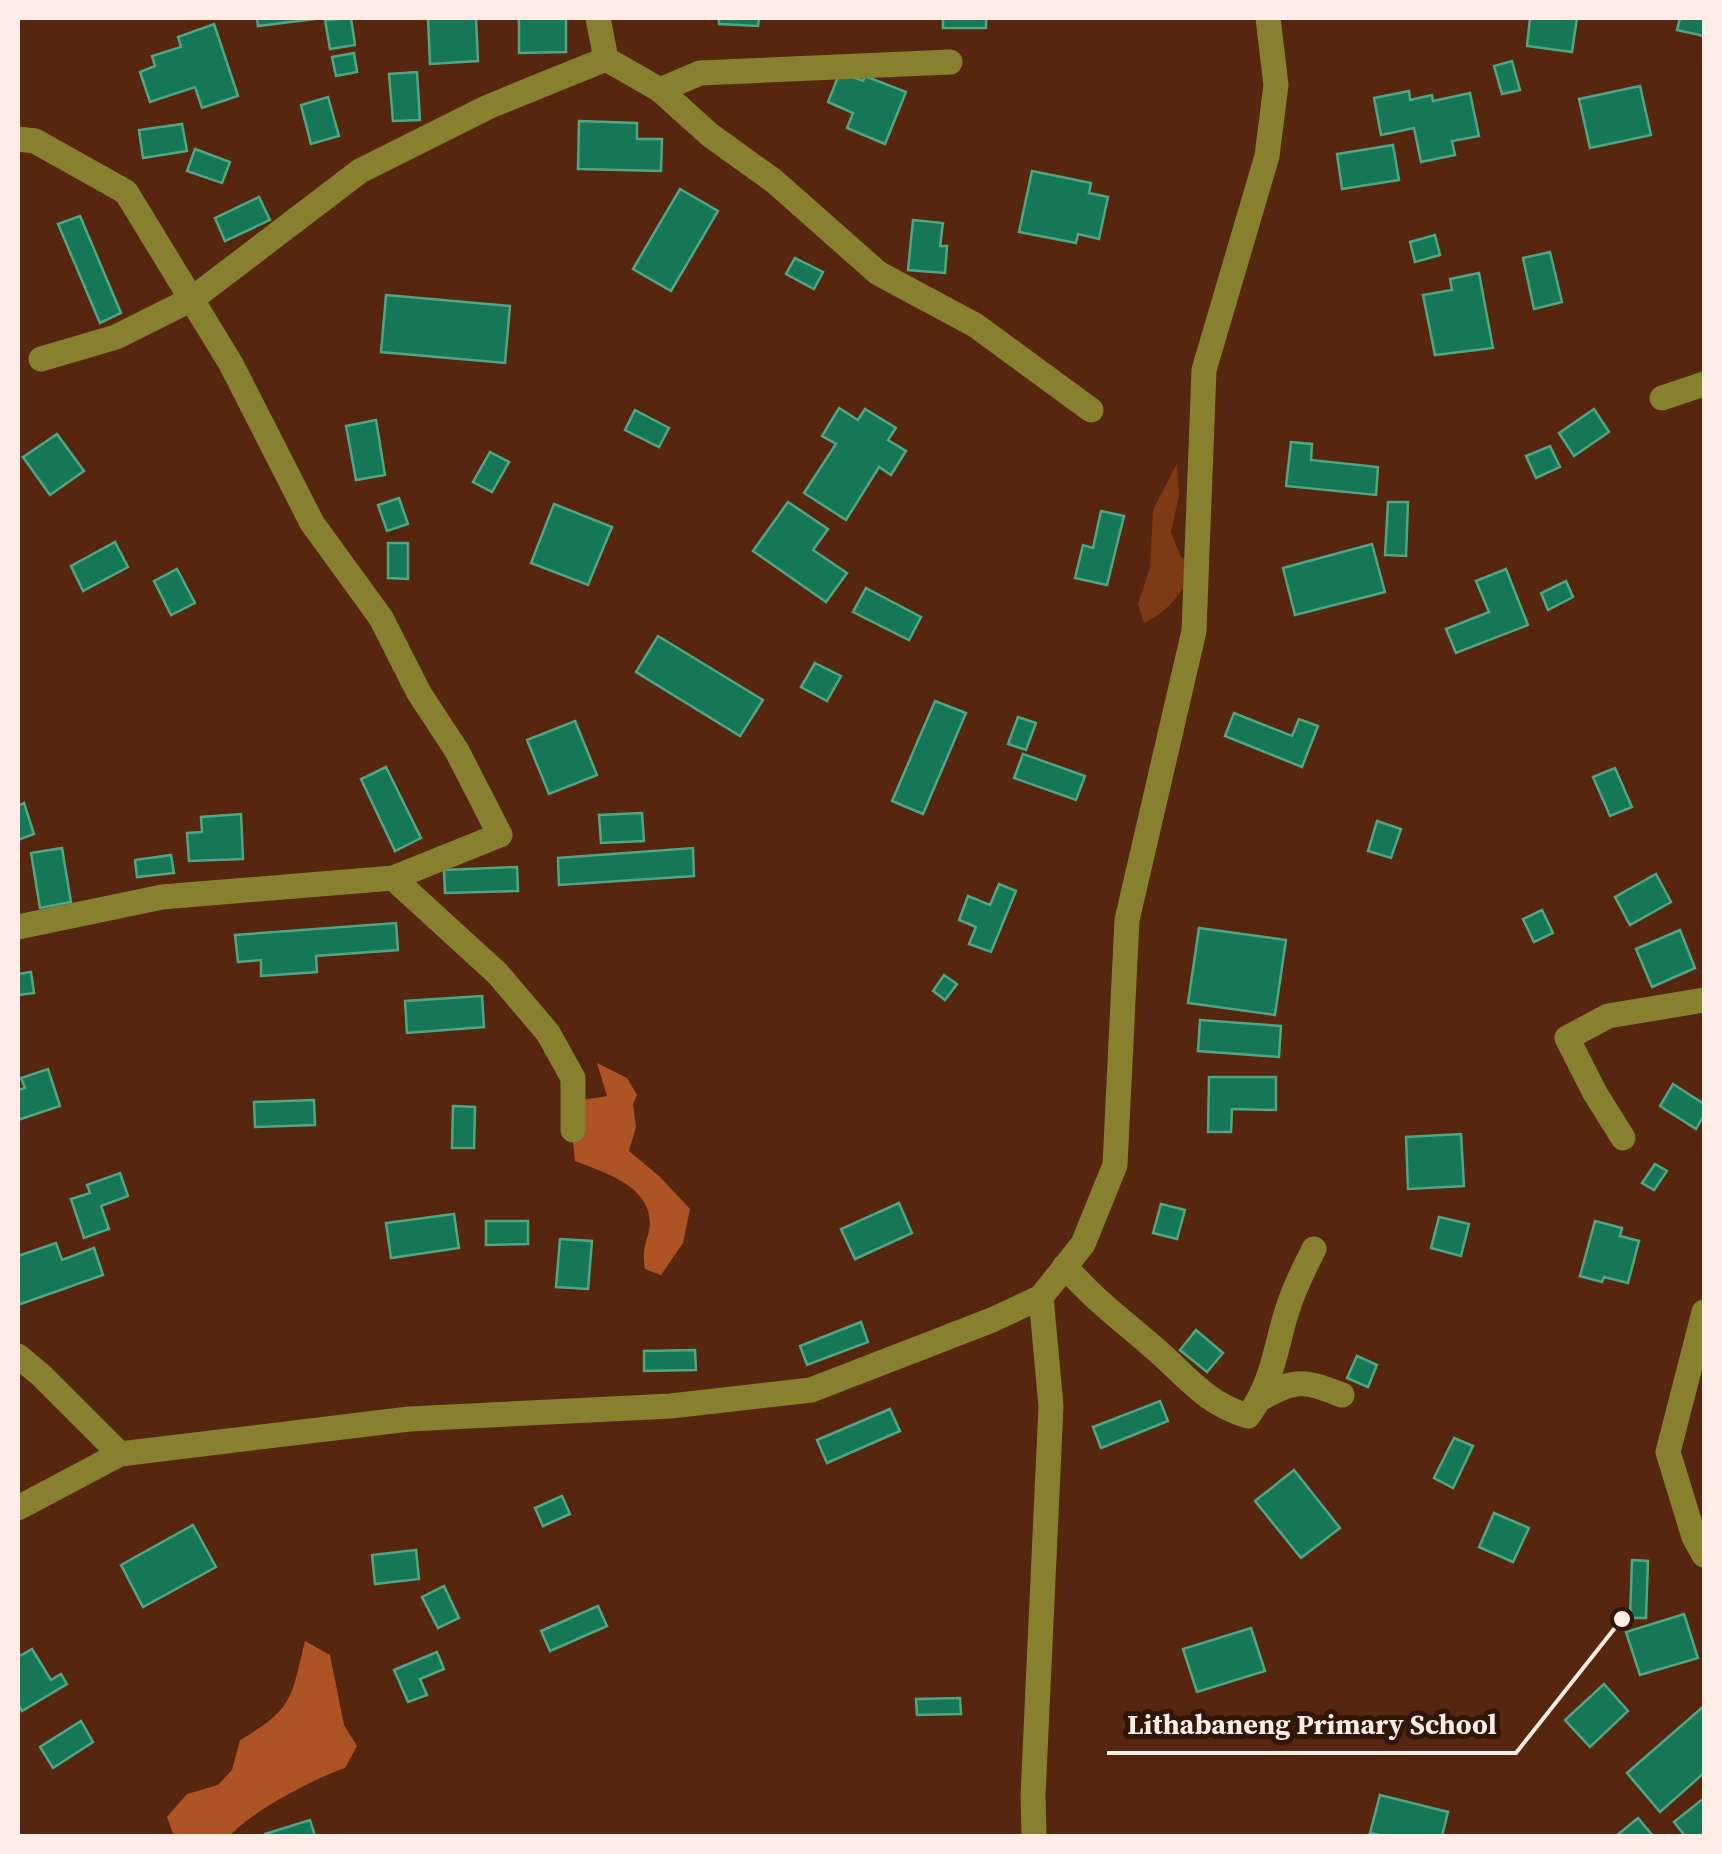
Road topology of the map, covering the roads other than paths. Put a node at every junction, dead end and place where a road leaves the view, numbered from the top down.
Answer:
1 (598, 18) edge
2 (1268, 18) edge
3 (606, 59) junction
4 (950, 62) dead end
5 (660, 90) junction
6 (18, 138) edge
7 (192, 300) junction
8 (41, 359) dead end
9 (1704, 384) edge
10 (1662, 398) dead end
11 (1092, 410) dead end
12 (393, 878) junction
13 (18, 927) edge
14 (1704, 1000) edge
15 (573, 1130) dead end
16 (1623, 1138) dead end
17 (1314, 1249) dead end
18 (1065, 1266) junction
19 (1040, 1297) junction
20 (1704, 1312) edge
21 (18, 1356) edge
22 (1342, 1395) dead end
23 (1262, 1398) junction
24 (120, 1454) junction
25 (18, 1508) edge
26 (1704, 1555) edge
27 (1034, 1836) edge

1 - 3 street
2 - 18 street
3 - 5 street
3 - 7 street
4 - 5 street
5 - 11 street
6 - 7 street
7 - 8 street
7 - 12 street
9 - 10 street
12 - 13 street
12 - 15 street
14 - 16 street
17 - 23 street
18 - 19 street
18 - 23 street
19 - 24 street
19 - 27 street
20 - 26 street
21 - 24 street
22 - 23 street
24 - 25 street

